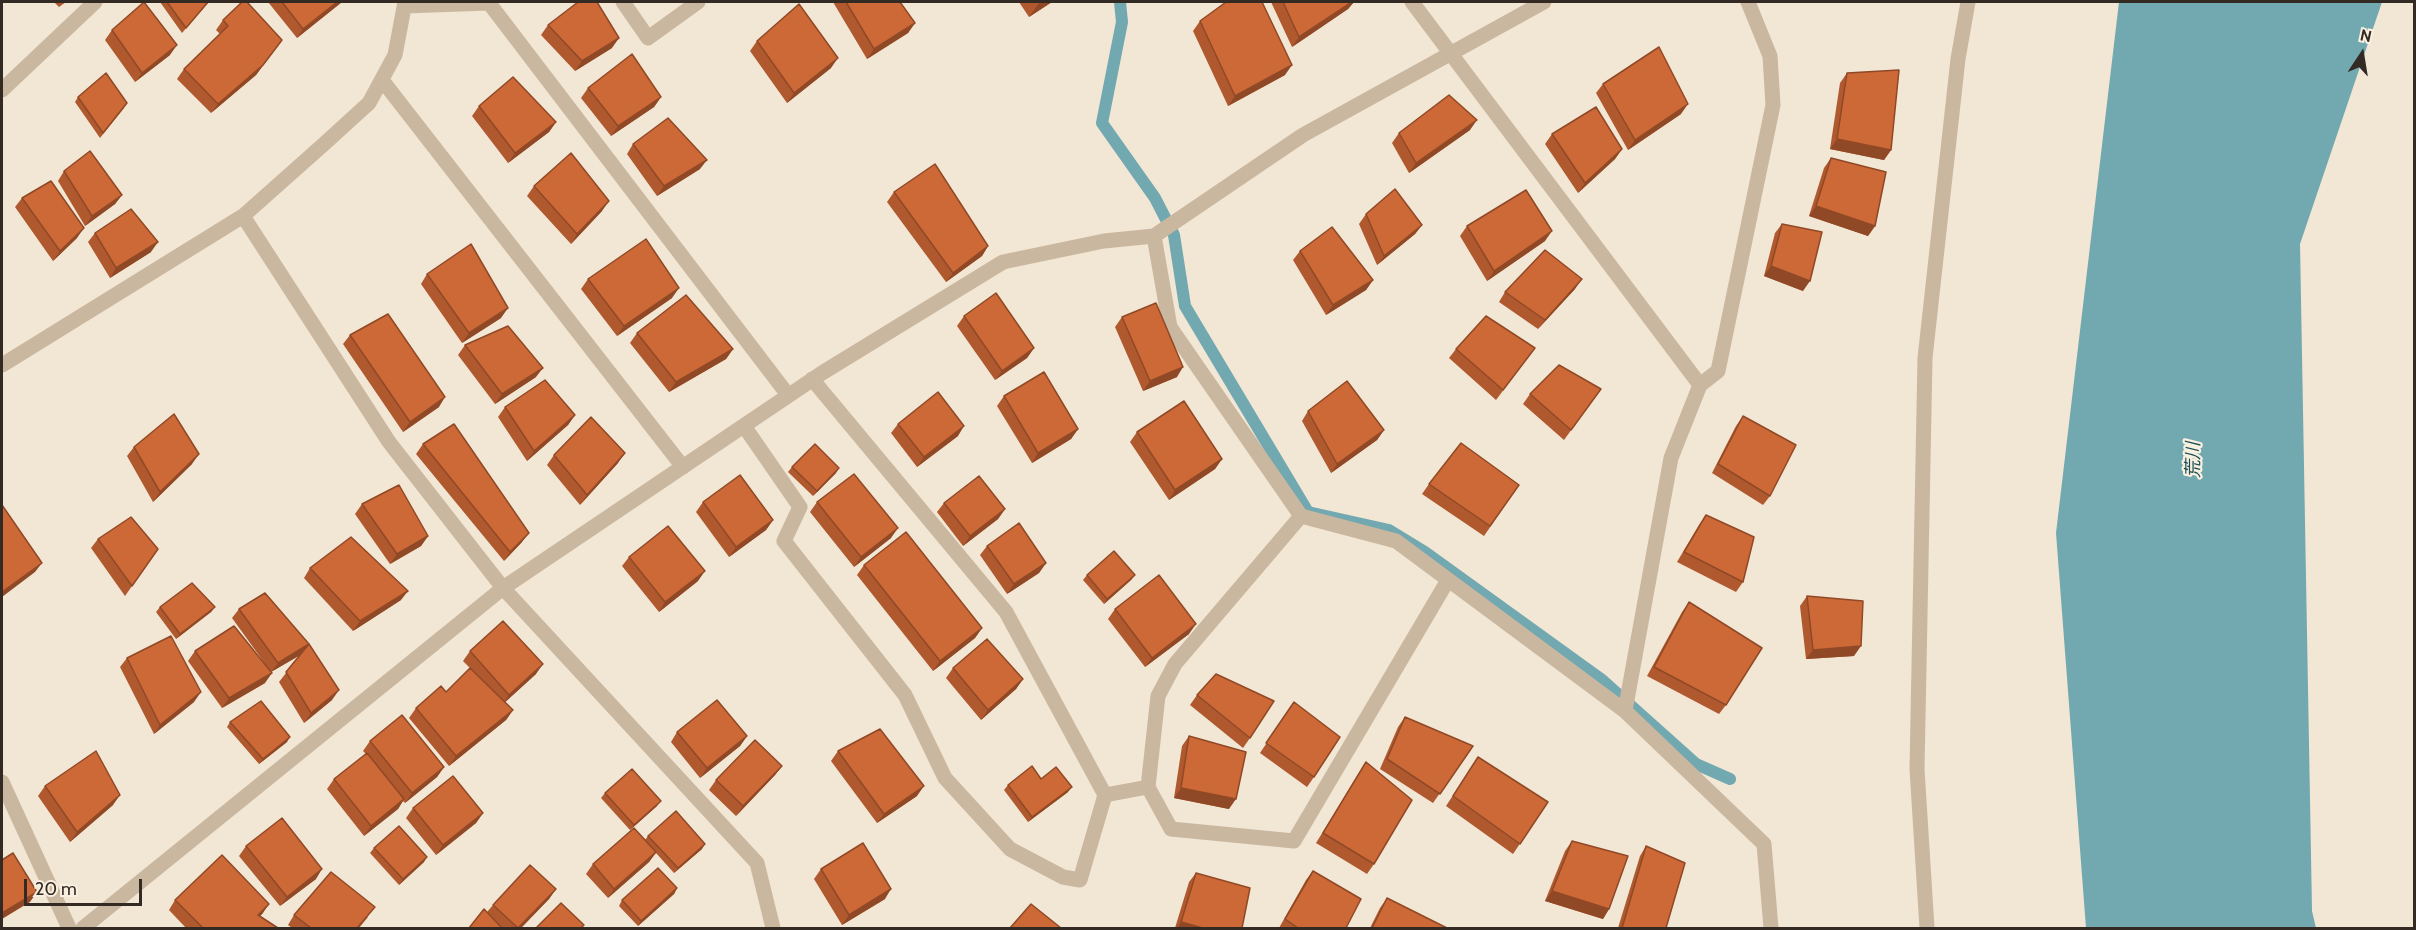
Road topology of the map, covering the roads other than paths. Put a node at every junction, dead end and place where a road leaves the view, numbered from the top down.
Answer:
1 (95, 2) edge
2 (623, 2) edge
3 (698, 2) edge
4 (1412, 2) edge
5 (1544, 2) edge
6 (1748, 2) edge
7 (1968, 2) edge
8 (405, 4) edge
9 (1448, 53) junction
10 (382, 80) junction
11 (2, 90) edge
12 (243, 216) junction
13 (1155, 234) junction
14 (2, 365) edge
15 (812, 379) junction
16 (1700, 385) junction
17 (788, 395) junction
18 (744, 426) junction
19 (683, 467) junction
20 (1301, 516) junction
21 (1448, 580) junction
22 (503, 588) junction
23 (1625, 709) junction
24 (2, 782) edge
25 (1148, 787) junction
26 (1105, 795) junction
27 (69, 928) edge
28 (83, 928) edge
29 (773, 928) edge
30 (1771, 928) edge
31 (1927, 928) edge

1 - 11 street
2 - 3 street
4 - 9 street
5 - 9 street
6 - 16 street
7 - 31 street
8 - 10 street
8 - 17 street
9 - 13 street
9 - 16 street
10 - 12 street
10 - 19 street
12 - 14 street
12 - 22 street
13 - 15 street
13 - 20 street
15 - 17 street
15 - 26 street
16 - 23 street
17 - 18 street
18 - 19 street
18 - 26 street
19 - 22 street
20 - 21 street
20 - 25 street
21 - 23 street
21 - 25 street
22 - 28 street
22 - 29 street
23 - 30 street
24 - 27 street
25 - 26 street

